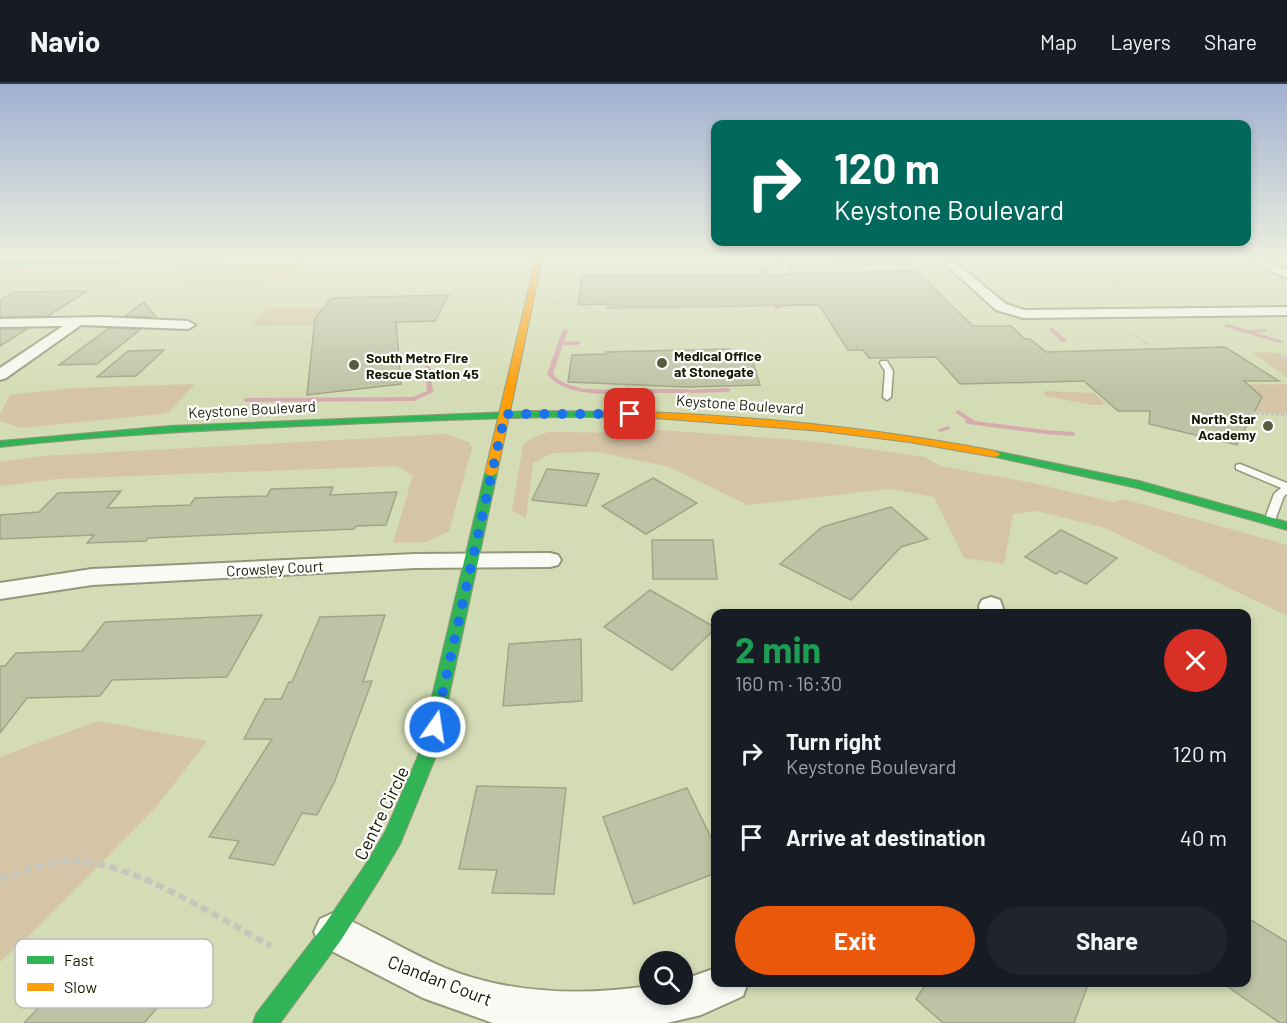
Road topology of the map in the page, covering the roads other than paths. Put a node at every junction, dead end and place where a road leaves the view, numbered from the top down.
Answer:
1 (529, 303) edge
2 (996, 303) edge
3 (1287, 311) edge
4 (79, 321) junction
5 (0, 323) edge
6 (188, 326) dead end
7 (884, 363) dead end
8 (0, 375) edge
9 (886, 397) dead end
10 (505, 414) junction
11 (0, 444) edge
12 (1240, 467) dead end
13 (1287, 488) edge
14 (1270, 521) junction
15 (1287, 526) edge
16 (472, 560) junction
17 (550, 560) dead end
18 (0, 591) edge
19 (333, 932) junction
20 (717, 987) edge
21 (265, 1023) edge

1 - 10 street, Centre Circle
2 - 3 street
4 - 5 street
4 - 6 street
4 - 8 street
7 - 9 lane
10 - 11 street, Keystone Boulevard
10 - 14 street, Keystone Boulevard
10 - 16 street, Centre Circle
12 - 13 lane
13 - 14 lane
14 - 15 street, Keystone Boulevard
16 - 17 street, Crowsley Court
16 - 18 street, Crowsley Court
16 - 19 street, Centre Circle
19 - 20 street, Clandan Court
19 - 21 street, Centre Circle

